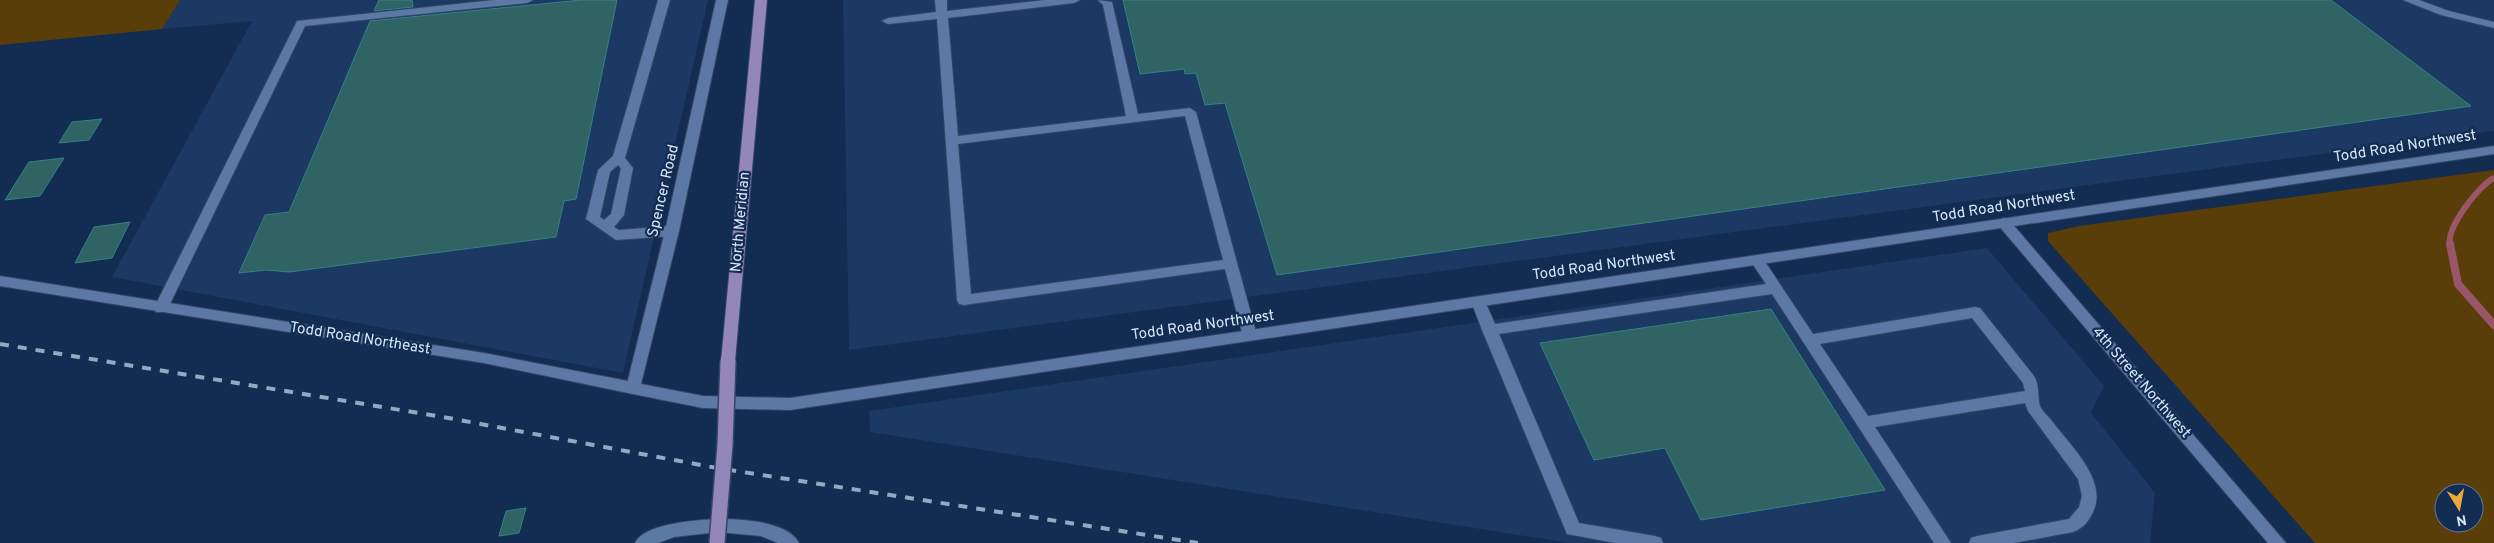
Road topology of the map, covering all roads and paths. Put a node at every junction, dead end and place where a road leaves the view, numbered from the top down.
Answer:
1 (527, 0) edge
2 (664, 0) edge
3 (722, 0) edge
4 (761, 0) edge
5 (941, 0) edge
6 (1074, 0) edge
7 (1104, 0) edge
8 (2409, 0) edge
9 (942, 15) junction
10 (888, 21) dead end
11 (2494, 25) edge
12 (1133, 119) junction
13 (952, 141) junction
14 (2494, 150) edge
15 (618, 158) junction
16 (2004, 223) junction
17 (606, 227) junction
18 (672, 231) junction
19 (1757, 260) junction
20 (1230, 264) junction
21 (0, 281) edge
22 (1776, 288) junction
23 (1478, 302) junction
24 (161, 308) junction
25 (1489, 330) junction
26 (1250, 336) junction
27 (1809, 340) junction
28 (633, 388) junction
29 (2032, 396) junction
30 (718, 403) joint
31 (1864, 423) junction
32 (643, 543) edge
33 (717, 543) edge
34 (791, 543) edge
35 (1655, 543) edge
36 (1943, 543) edge
37 (1977, 543) edge
38 (2278, 543) edge

1 - 24 street
2 - 15 street
3 - 18 street, Spencer Road
4 - 33 main road, North Meridian, bridge
5 - 9 street
6 - 9 street
7 - 12 lane
8 - 11 street
9 - 10 street
9 - 13 street
12 - 13 street
12 - 20 street
13 - 20 street
14 - 16 street, Todd Road Northwest
15 - 17 street
15 - 17 street
16 - 19 street, Todd Road Northwest
16 - 38 street, 4th Street Northwest
17 - 18 street
18 - 28 street, Spencer Road
19 - 22 street
19 - 23 street, Todd Road Northwest
20 - 26 street
21 - 24 street, Todd Road Northeast
22 - 25 street
22 - 27 street
23 - 25 street
23 - 26 street, Todd Road Northwest
24 - 28 street, Todd Road Northeast
25 - 35 street
26 - 30 street, Todd Road Northwest
27 - 29 street
27 - 31 street
28 - 30 street, Todd Road Northeast
29 - 31 street
29 - 37 street
31 - 36 street
32 - 34 street

